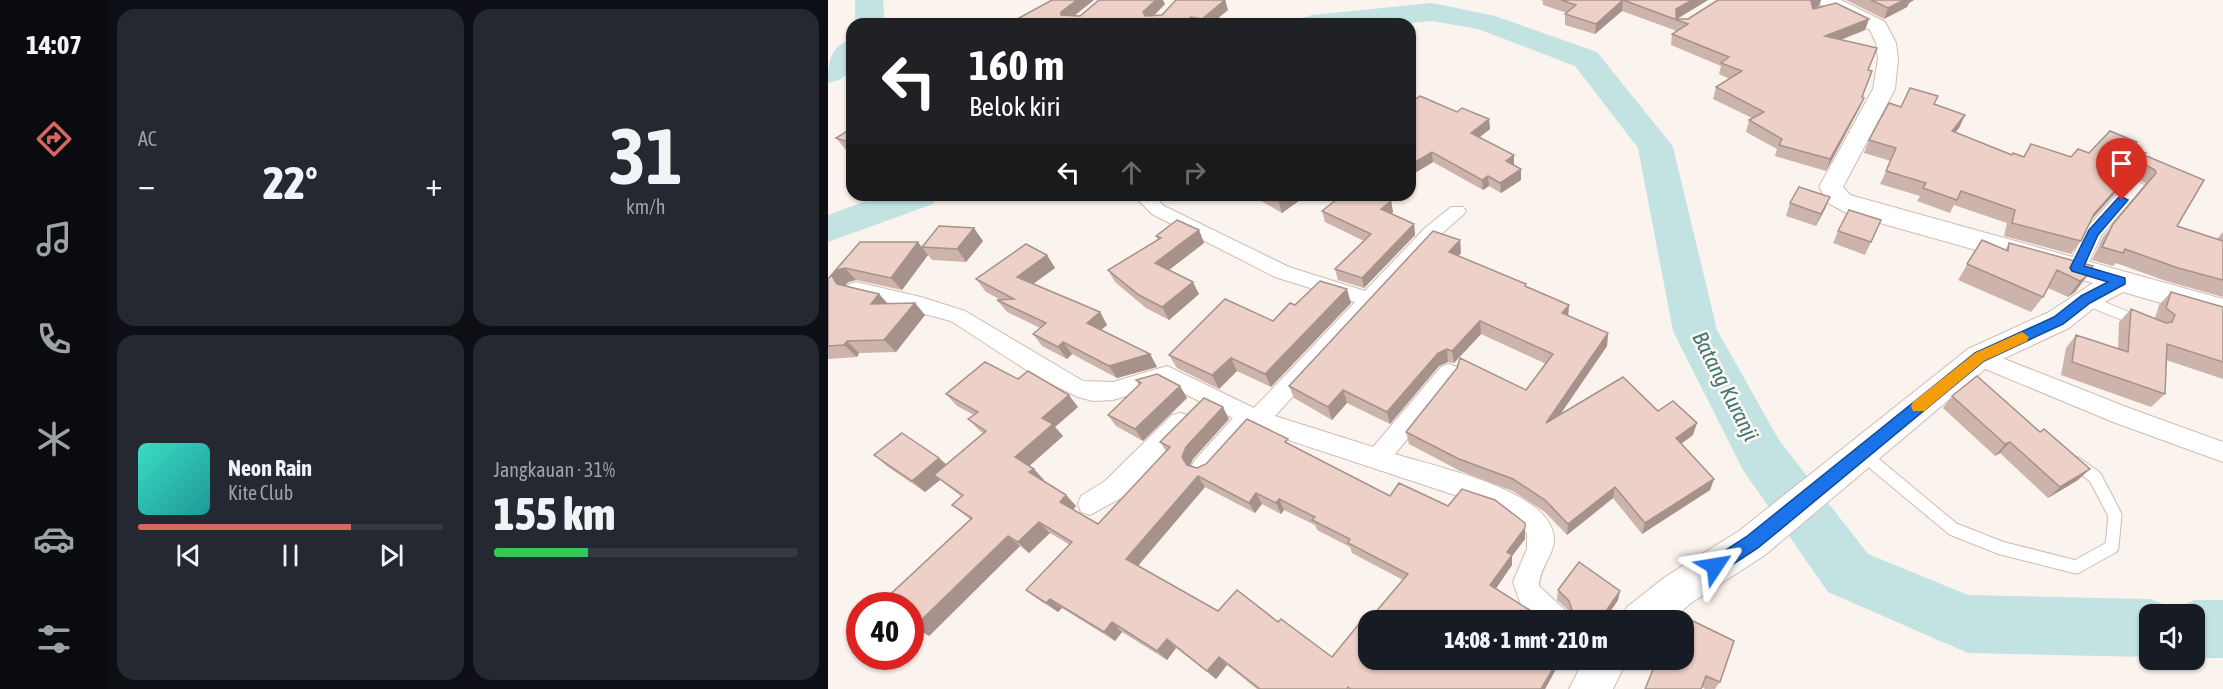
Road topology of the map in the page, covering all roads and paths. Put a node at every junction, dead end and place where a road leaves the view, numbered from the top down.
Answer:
1 (1832, 5) edge
2 (2135, 185) dead end
3 (1148, 201) edge
4 (1457, 211) dead end
5 (2076, 268) junction
6 (2120, 281) junction
7 (856, 289) edge
8 (1368, 299) junction
9 (2085, 300) junction
10 (2223, 310) edge
11 (2146, 325) edge
12 (1979, 357) junction
13 (1449, 373) dead end
14 (1206, 396) junction
15 (1253, 418) junction
16 (2223, 452) edge
17 (1861, 453) junction
18 (2066, 455) edge
19 (1378, 458) junction
20 (1203, 467) edge
21 (1090, 504) dead end
22 (1544, 610) edge
23 (1654, 610) edge

1 - 5 street
2 - 5 street
3 - 8 street
4 - 8 street
5 - 6 street
6 - 9 street
6 - 10 street
7 - 14 street
8 - 15 street
9 - 11 lane
9 - 12 street
12 - 16 street
12 - 17 street
13 - 19 street
14 - 15 street
14 - 21 street
15 - 19 street
15 - 20 street
17 - 18 lane
17 - 23 street
19 - 22 street

